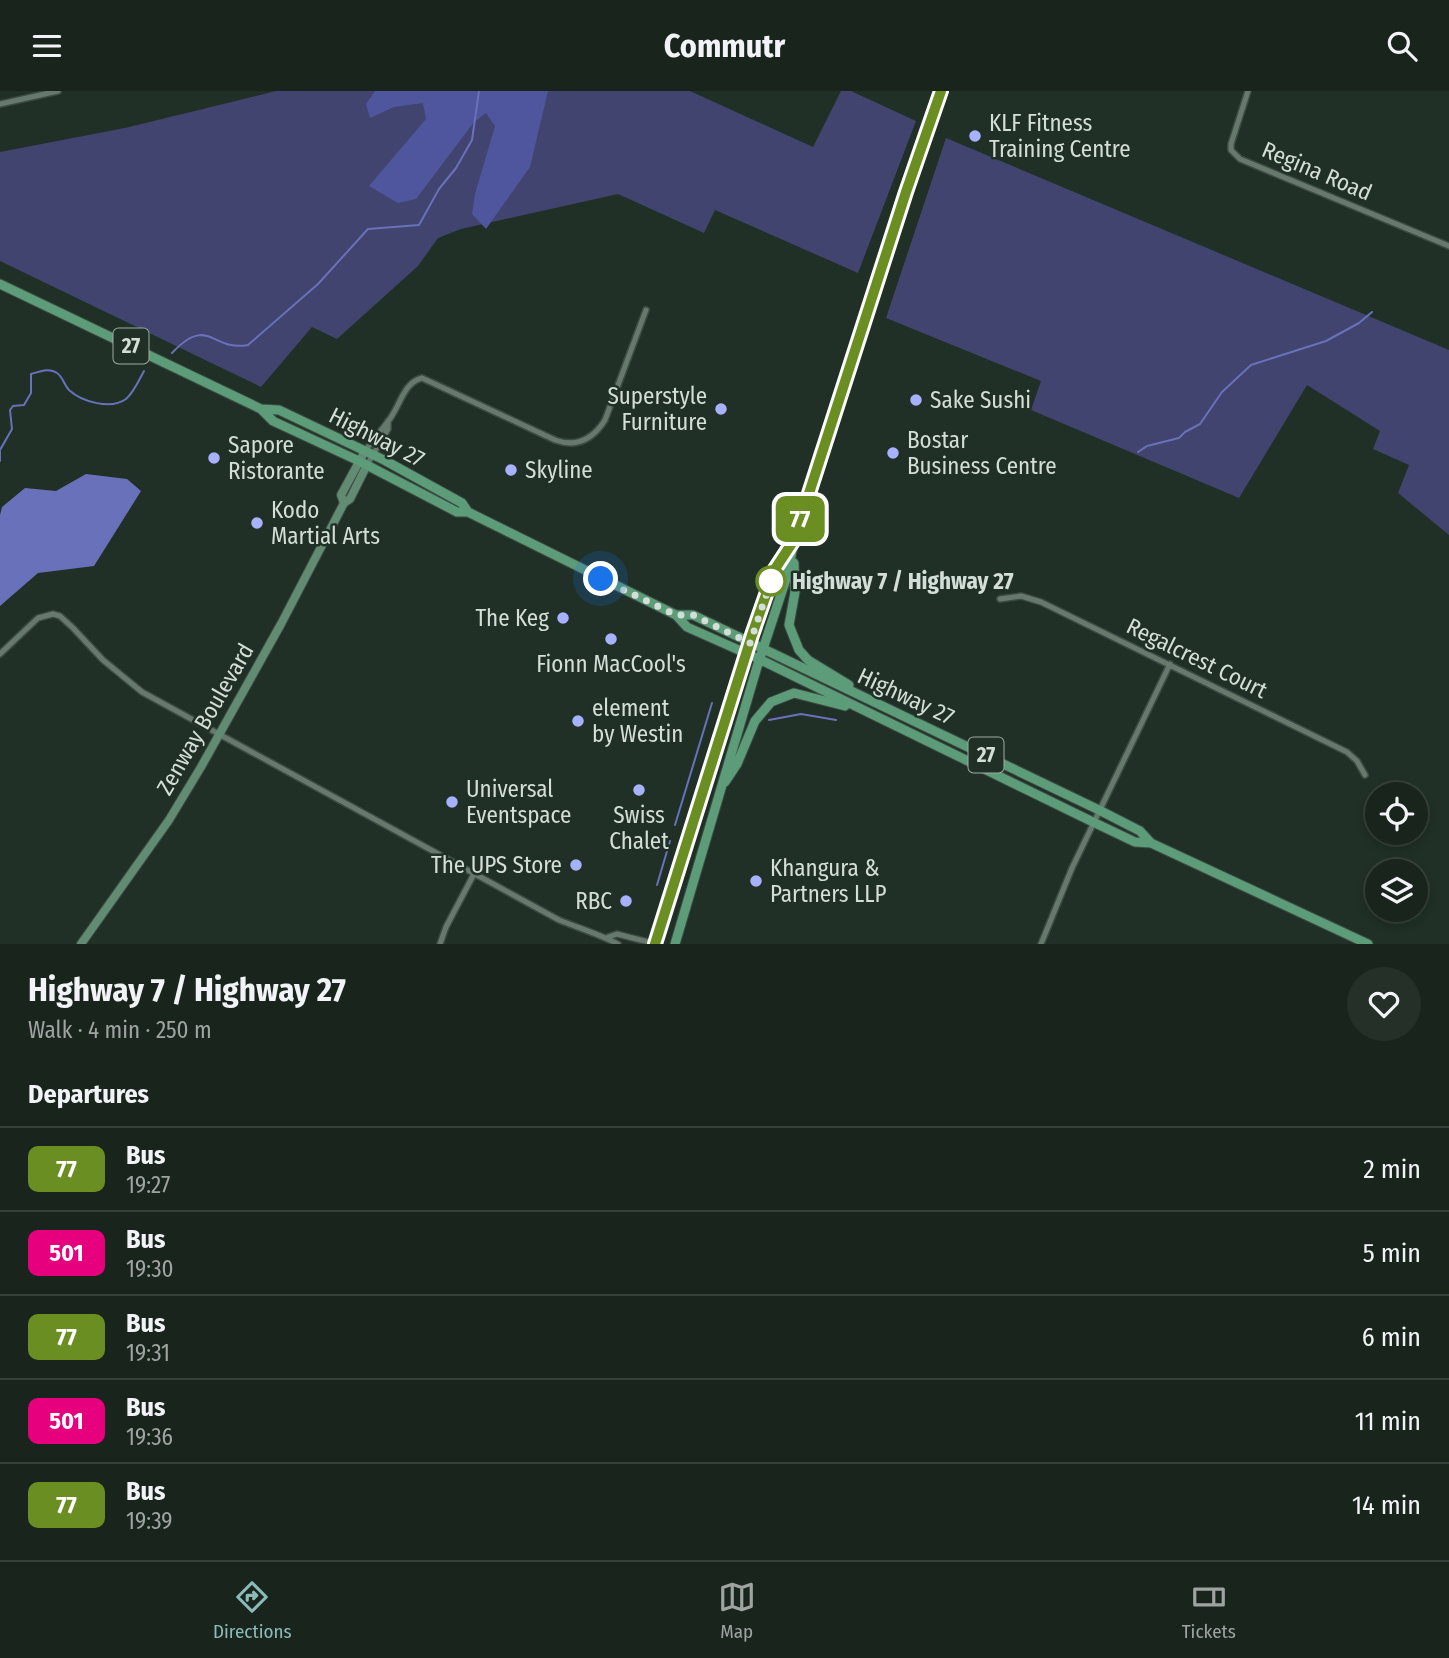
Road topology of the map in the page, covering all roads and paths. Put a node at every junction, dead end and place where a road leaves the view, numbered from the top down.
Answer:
1 (58, 91) edge
2 (941, 91) edge
3 (1248, 91) edge
4 (0, 104) edge
5 (1449, 246) edge
6 (0, 284) edge
7 (646, 310) dead end
8 (261, 409) junction
9 (369, 453) junction
10 (363, 463) junction
11 (468, 512) junction
12 (794, 540) junction
13 (1000, 599) dead end
14 (676, 615) junction
15 (750, 643) junction
16 (0, 654) edge
17 (746, 654) junction
18 (761, 654) junction
19 (1170, 664) junction
20 (873, 701) junction
21 (869, 713) junction
22 (219, 735) junction
23 (1365, 775) dead end
24 (720, 790) junction
25 (1099, 810) junction
26 (1093, 823) junction
27 (1151, 843) junction
28 (475, 872) junction
29 (608, 937) junction
30 (81, 944) edge
31 (440, 944) edge
32 (618, 944) edge
33 (655, 944) edge
34 (675, 944) edge
35 (1041, 944) edge
36 (1368, 944) edge

1 - 4 street
2 - 12 main road
3 - 5 street, Regina Road
6 - 8 main road, Highway 27 / 27
7 - 9 street
8 - 9 main road, Highway 27 / 27
8 - 10 main road, Highway 27 / 27
9 - 10 street, Zenway Boulevard
9 - 11 main road, Highway 27 / 27
10 - 11 main road, Highway 27 / 27
10 - 22 street, Zenway Boulevard
11 - 14 main road, Highway 27 / 27
12 - 15 main road
12 - 18 main road
12 - 20 main road
13 - 19 street, Regalcrest Court
14 - 15 main road, Highway 27 / 27
14 - 17 main road, Highway 27 / 27
15 - 17 main road
15 - 18 main road, Highway 27 / 27
16 - 22 street
17 - 18 main road, Highway 27 / 27
17 - 33 main road
18 - 20 main road, Highway 27 / 27
18 - 21 main road, Highway 27 / 27
18 - 24 main road
19 - 23 street, Regalcrest Court
19 - 25 street
20 - 25 main road, Highway 27 / 27
21 - 24 main road
21 - 26 main road, Highway 27 / 27
22 - 28 street
22 - 30 street, Zenway Boulevard
24 - 34 main road
25 - 26 street
25 - 27 main road, Highway 27 / 27
26 - 27 main road, Highway 27 / 27
26 - 35 street
27 - 36 main road, Highway 27 / 27
28 - 29 street
28 - 31 street
29 - 32 street
29 - 33 street

